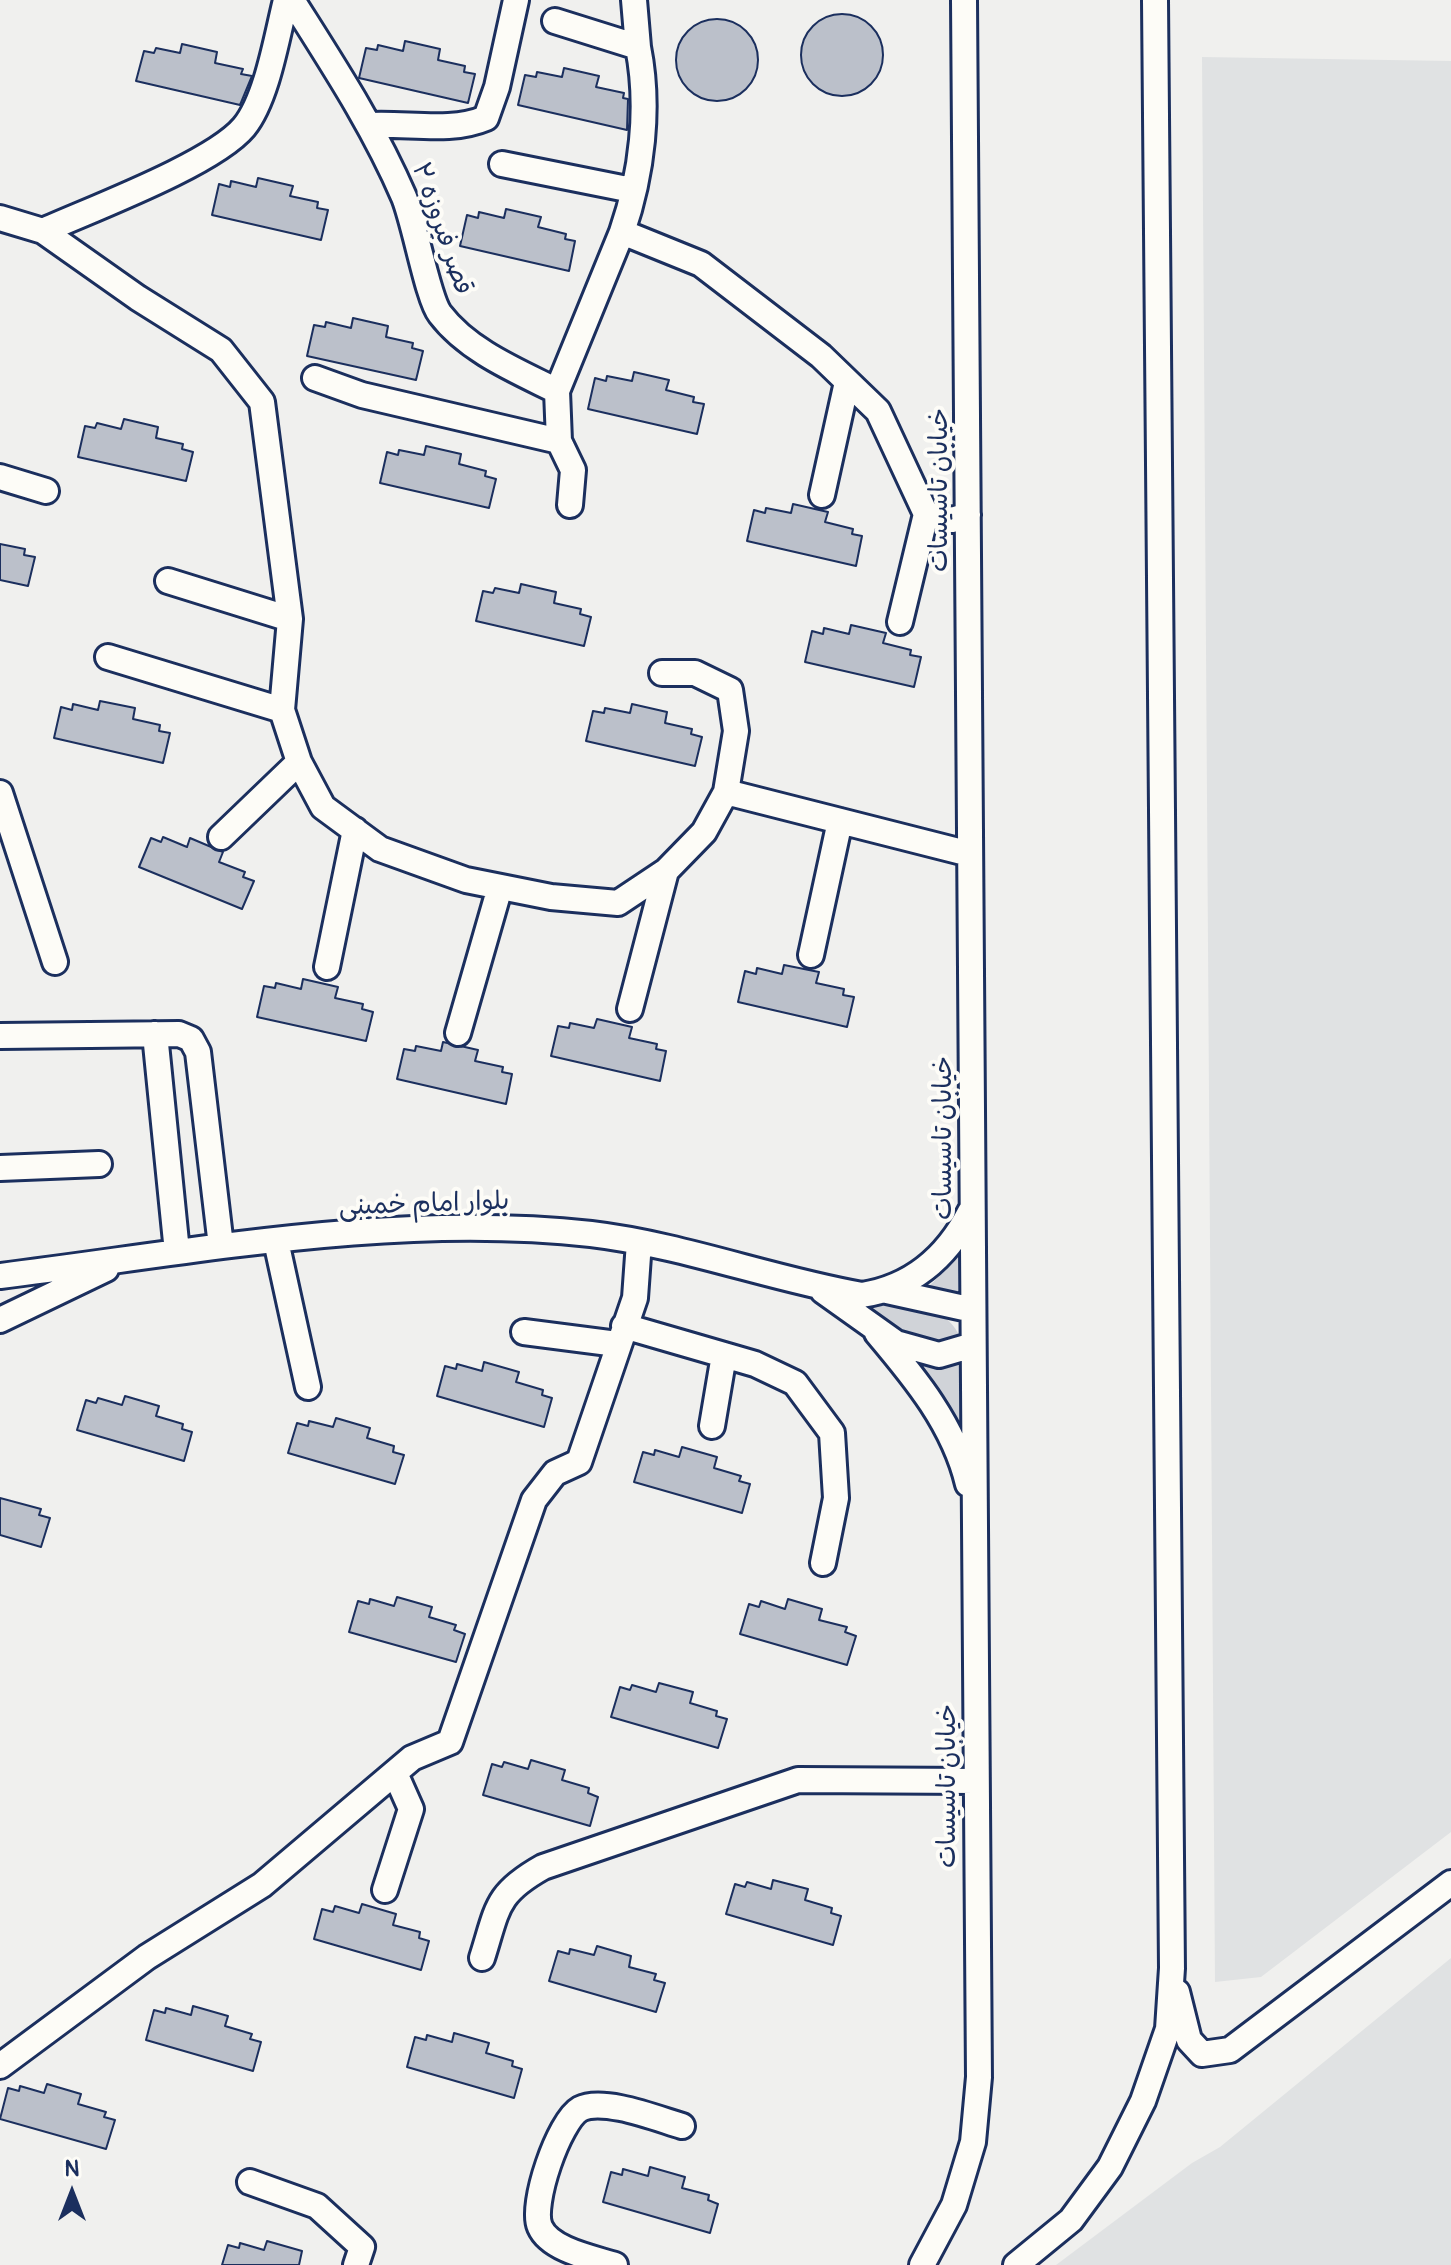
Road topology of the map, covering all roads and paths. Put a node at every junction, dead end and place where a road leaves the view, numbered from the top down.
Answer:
1 (289, 0) edge
2 (516, 0) edge
3 (634, 0) edge
4 (964, 0) edge
5 (1155, 0) edge
6 (555, 21) dead end
7 (638, 47) junction
8 (371, 125) junction
9 (502, 164) dead end
10 (632, 190) junction
11 (0, 218) edge
12 (43, 231) junction
13 (622, 232) junction
14 (315, 378) dead end
15 (847, 382) junction
16 (557, 391) junction
17 (559, 441) junction
18 (0, 477) edge
19 (46, 491) dead end
20 (822, 495) dead end
21 (570, 505) dead end
22 (926, 514) junction
23 (968, 515) junction
24 (168, 581) dead end
25 (290, 619) junction
26 (900, 622) dead end
27 (108, 657) dead end
28 (662, 673) dead end
29 (282, 710) junction
30 (299, 762) junction
31 (726, 792) junction
32 (0, 793) edge
33 (840, 821) junction
34 (355, 830) junction
35 (221, 837) dead end
36 (970, 854) junction
37 (666, 871) junction
38 (500, 887) junction
39 (811, 955) dead end
40 (55, 962) dead end
41 (327, 967) dead end
42 (630, 1009) dead end
43 (458, 1033) dead end
44 (155, 1034) junction
45 (0, 1036) edge
46 (99, 1164) dead end
47 (0, 1168) edge
48 (973, 1206) junction
49 (276, 1241) junction
50 (639, 1242) junction
51 (221, 1246) junction
52 (177, 1252) junction
53 (124, 1261) junction
54 (0, 1276) edge
55 (818, 1287) junction
56 (887, 1291) junction
57 (973, 1310) junction
58 (0, 1320) edge
59 (524, 1332) dead end
60 (877, 1333) junction
61 (620, 1335) junction
62 (973, 1345) junction
63 (724, 1355) junction
64 (308, 1387) dead end
65 (712, 1426) dead end
66 (975, 1513) junction
67 (823, 1563) dead end
68 (395, 1773) junction
69 (976, 1781) junction
70 (1451, 1883) edge
71 (385, 1890) dead end
72 (482, 1958) dead end
73 (1172, 1968) junction
74 (0, 2066) edge
75 (682, 2126) dead end
76 (250, 2182) dead end
77 (356, 2265) edge
78 (615, 2265) edge
79 (922, 2265) edge
80 (1016, 2265) edge

1 - 8 street, قصر فیروزه ۲
1 - 12 street
2 - 8 street
3 - 7 street
4 - 23 street, خیابان تاسیسات
5 - 73 street
6 - 7 street
7 - 10 street
8 - 16 street, قصر فیروزه ۲
9 - 10 street
10 - 13 street
11 - 12 street
12 - 25 street
13 - 15 street
13 - 16 street
14 - 17 street
15 - 20 street
15 - 22 street
16 - 17 street
17 - 21 street
18 - 19 street
22 - 23 street
22 - 26 street
23 - 36 street, خیابان تاسیسات
24 - 25 street
25 - 29 street
27 - 29 street
28 - 31 street
29 - 30 street
30 - 34 street
30 - 35 street
31 - 33 street
31 - 37 street
32 - 40 street
33 - 36 street
33 - 39 street
34 - 38 street
34 - 41 street
36 - 48 street, خیابان تاسیسات
37 - 38 street
37 - 42 street
38 - 43 street
44 - 45 street
44 - 51 street
44 - 52 street
46 - 47 street
48 - 56 street
48 - 57 street, خیابان تاسیسات
49 - 50 street, بلوار امام خمینی
49 - 51 street, بلوار امام خمینی
49 - 64 street
50 - 55 street, بلوار امام خمینی
50 - 61 street
51 - 52 street, بلوار امام خمینی
52 - 53 street, بلوار امام خمینی
53 - 54 street, بلوار امام خمینی
53 - 58 street, بلوار امام خمینی
55 - 56 street, بلوار امام خمینی
55 - 60 street
56 - 57 street
57 - 62 street, خیابان تاسیسات
59 - 61 street
60 - 62 street
60 - 66 street
61 - 63 street
61 - 68 street
62 - 66 street, خیابان تاسیسات
63 - 65 street
63 - 67 street
66 - 69 street, خیابان تاسیسات
68 - 71 street
68 - 74 street
69 - 72 street
69 - 79 street, خیابان تاسیسات
70 - 73 street
73 - 80 street
75 - 78 street
76 - 77 street

